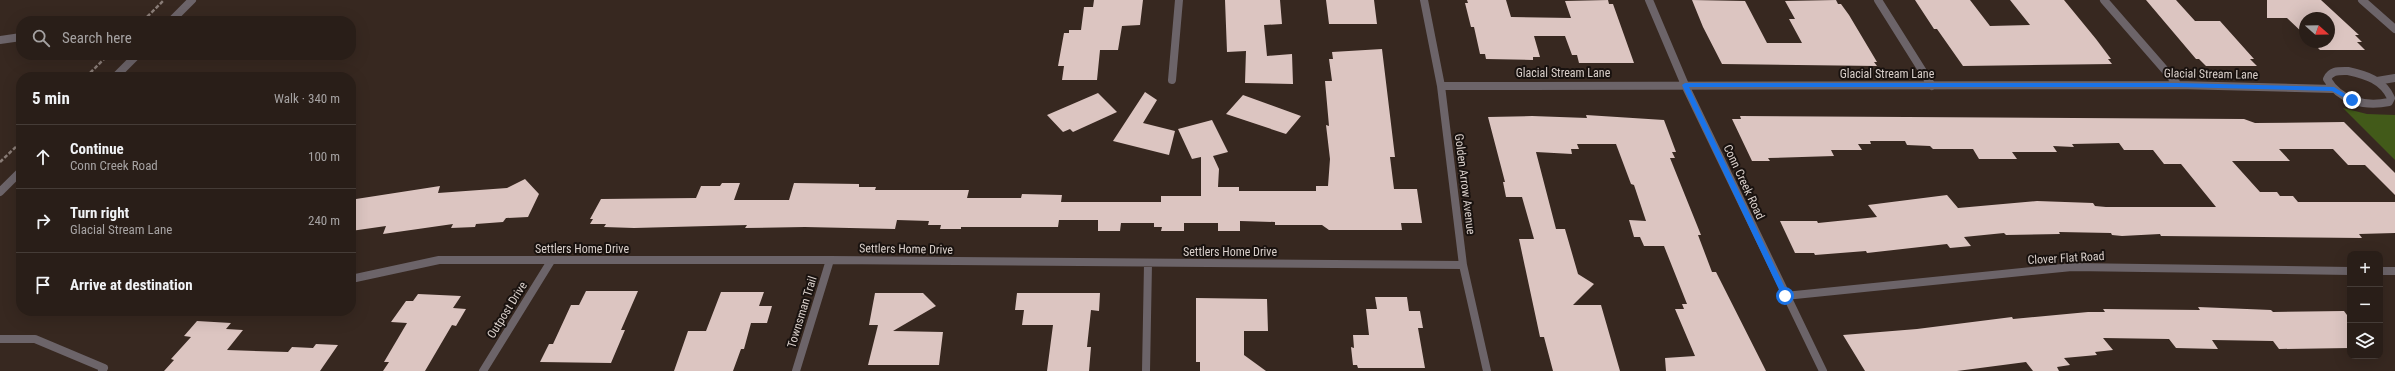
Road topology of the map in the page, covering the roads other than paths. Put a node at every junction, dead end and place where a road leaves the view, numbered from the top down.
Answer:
1 (192, 0) edge
2 (1179, 0) edge
3 (1424, 0) edge
4 (1649, 0) edge
5 (1878, 0) edge
6 (2104, 0) edge
7 (2362, 0) edge
8 (176, 16) edge
9 (2395, 29) edge
10 (16, 37) edge
11 (0, 40) edge
12 (132, 60) edge
13 (120, 72) edge
14 (2395, 78) edge
15 (1172, 80) dead end
16 (2377, 81) junction
17 (1685, 85) junction
18 (2178, 85) junction
19 (1441, 86) junction
20 (1932, 86) junction
21 (2334, 89) junction
22 (16, 176) edge
23 (0, 192) edge
24 (830, 260) junction
25 (551, 261) junction
26 (1148, 264) junction
27 (1463, 265) junction
28 (2347, 271) edge
29 (2383, 271) edge
30 (2395, 271) edge
31 (356, 278) edge
32 (1785, 296) junction
33 (0, 339) edge
34 (102, 371) edge
35 (483, 371) edge
36 (796, 371) edge
37 (1146, 371) edge
38 (1487, 371) edge
39 (1823, 371) edge

1 - 8 street
2 - 15 street
3 - 19 street, Golden Arrow Avenue
4 - 17 street, Conn Creek Road
5 - 20 street
6 - 18 street
7 - 9 street
10 - 11 street
12 - 13 street
14 - 16 street
16 - 21 street, Glacial Stream Lane
16 - 21 street, Glacial Stream Lane
17 - 19 street, Glacial Stream Lane
17 - 20 street, Glacial Stream Lane
17 - 32 street, Conn Creek Road
18 - 20 street, Glacial Stream Lane
18 - 21 street, Glacial Stream Lane
19 - 27 street, Golden Arrow Avenue
22 - 23 street
24 - 25 street, Settlers Home Drive
24 - 26 street, Settlers Home Drive
24 - 36 street, Townsman Trail
25 - 31 street, Settlers Home Drive
25 - 35 street, Outpost Drive
26 - 27 street, Settlers Home Drive
26 - 37 street
27 - 38 street, Golden Arrow Avenue
28 - 32 street, Clover Flat Road
29 - 30 street
32 - 39 street, Conn Creek Road
33 - 34 street

